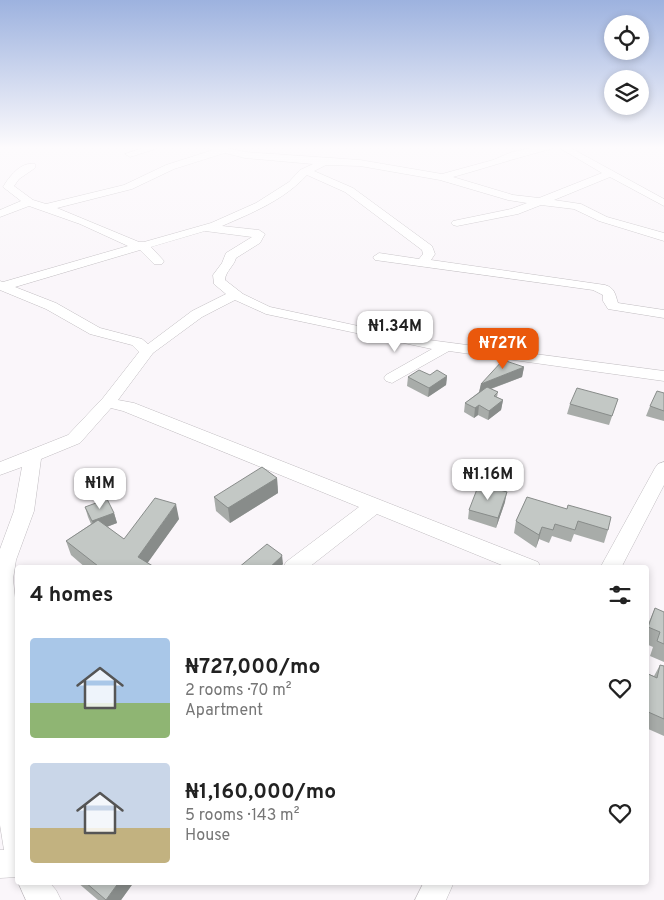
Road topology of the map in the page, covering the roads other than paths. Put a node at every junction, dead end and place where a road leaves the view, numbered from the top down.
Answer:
1 (11, 189) edge
2 (120, 189) edge
3 (285, 189) edge
4 (346, 189) edge
5 (482, 189) edge
6 (572, 189) edge
7 (639, 189) edge
8 (542, 201) junction
9 (29, 202) junction
10 (664, 203) edge
11 (45, 208) junction
12 (0, 214) edge
13 (457, 223) dead end
14 (205, 228) junction
15 (664, 237) edge
16 (140, 245) junction
17 (380, 257) dead end
18 (158, 261) dead end
19 (422, 263) junction
20 (5, 291) edge
21 (235, 295) junction
22 (664, 314) edge
23 (446, 347) junction
24 (147, 351) junction
25 (664, 376) edge
26 (392, 378) dead end
27 (109, 401) junction
28 (33, 456) junction
29 (664, 468) edge
30 (0, 469) edge
31 (375, 505) junction
32 (297, 565) edge
33 (524, 565) edge
34 (612, 565) edge
35 (15, 780) edge
36 (15, 833) edge
37 (15, 863) edge
38 (0, 864) edge
39 (34, 885) edge
40 (438, 885) edge
41 (46, 900) edge
42 (430, 900) edge

1 - 9 street
2 - 11 street
3 - 14 street
4 - 19 street
5 - 8 street
6 - 8 street
7 - 10 street
8 - 13 street
8 - 15 street
9 - 11 street
9 - 12 street
11 - 16 street
14 - 16 street
14 - 21 street
16 - 18 street
16 - 20 street
17 - 19 street
19 - 22 street
20 - 24 street
21 - 23 street
21 - 24 street
23 - 25 street
23 - 26 street
24 - 27 street
27 - 28 street
27 - 31 street
28 - 30 street
28 - 35 street
29 - 34 street
31 - 32 street
31 - 33 street
35 - 36 street
37 - 38 street
39 - 41 street
40 - 42 street

